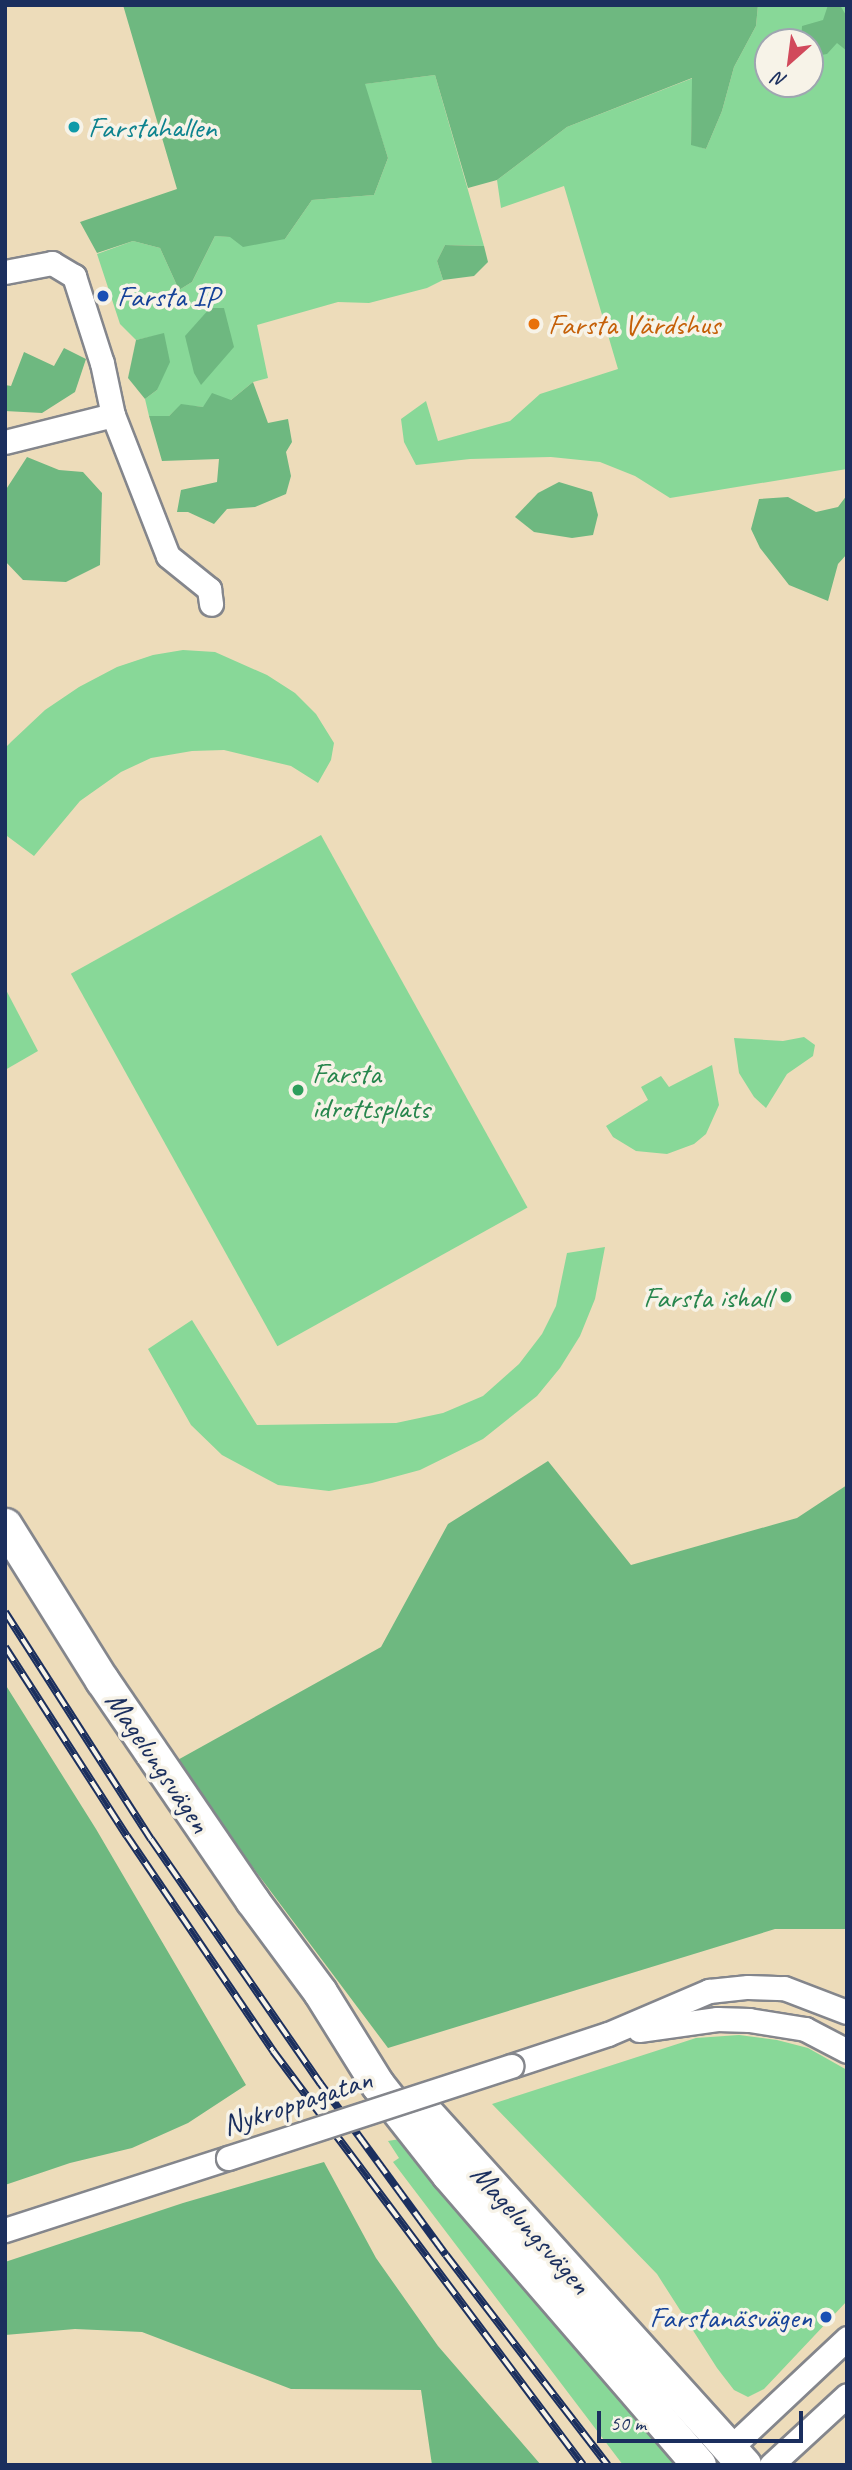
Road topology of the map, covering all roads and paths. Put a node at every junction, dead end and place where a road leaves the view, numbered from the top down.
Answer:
1 (5, 272) edge
2 (113, 415) junction
3 (5, 442) edge
4 (211, 604) dead end
5 (5, 1525) edge
6 (320, 1993) junction
7 (847, 2012) edge
8 (608, 2034) junction
9 (847, 2051) edge
10 (5, 2230) edge
11 (847, 2337) edge
12 (847, 2395) edge
13 (728, 2459) edge
14 (699, 2465) edge
15 (771, 2465) edge

1 - 2 street
2 - 3 street
2 - 4 street
5 - 6 main road, Magelungsvägen
6 - 13 main road, Magelungsvägen
6 - 14 main road, Magelungsvägen
7 - 8 street, Nykroppagatan
8 - 9 street, Nykroppagatan
8 - 10 street, Nykroppagatan, bridge
11 - 13 street
12 - 15 street

